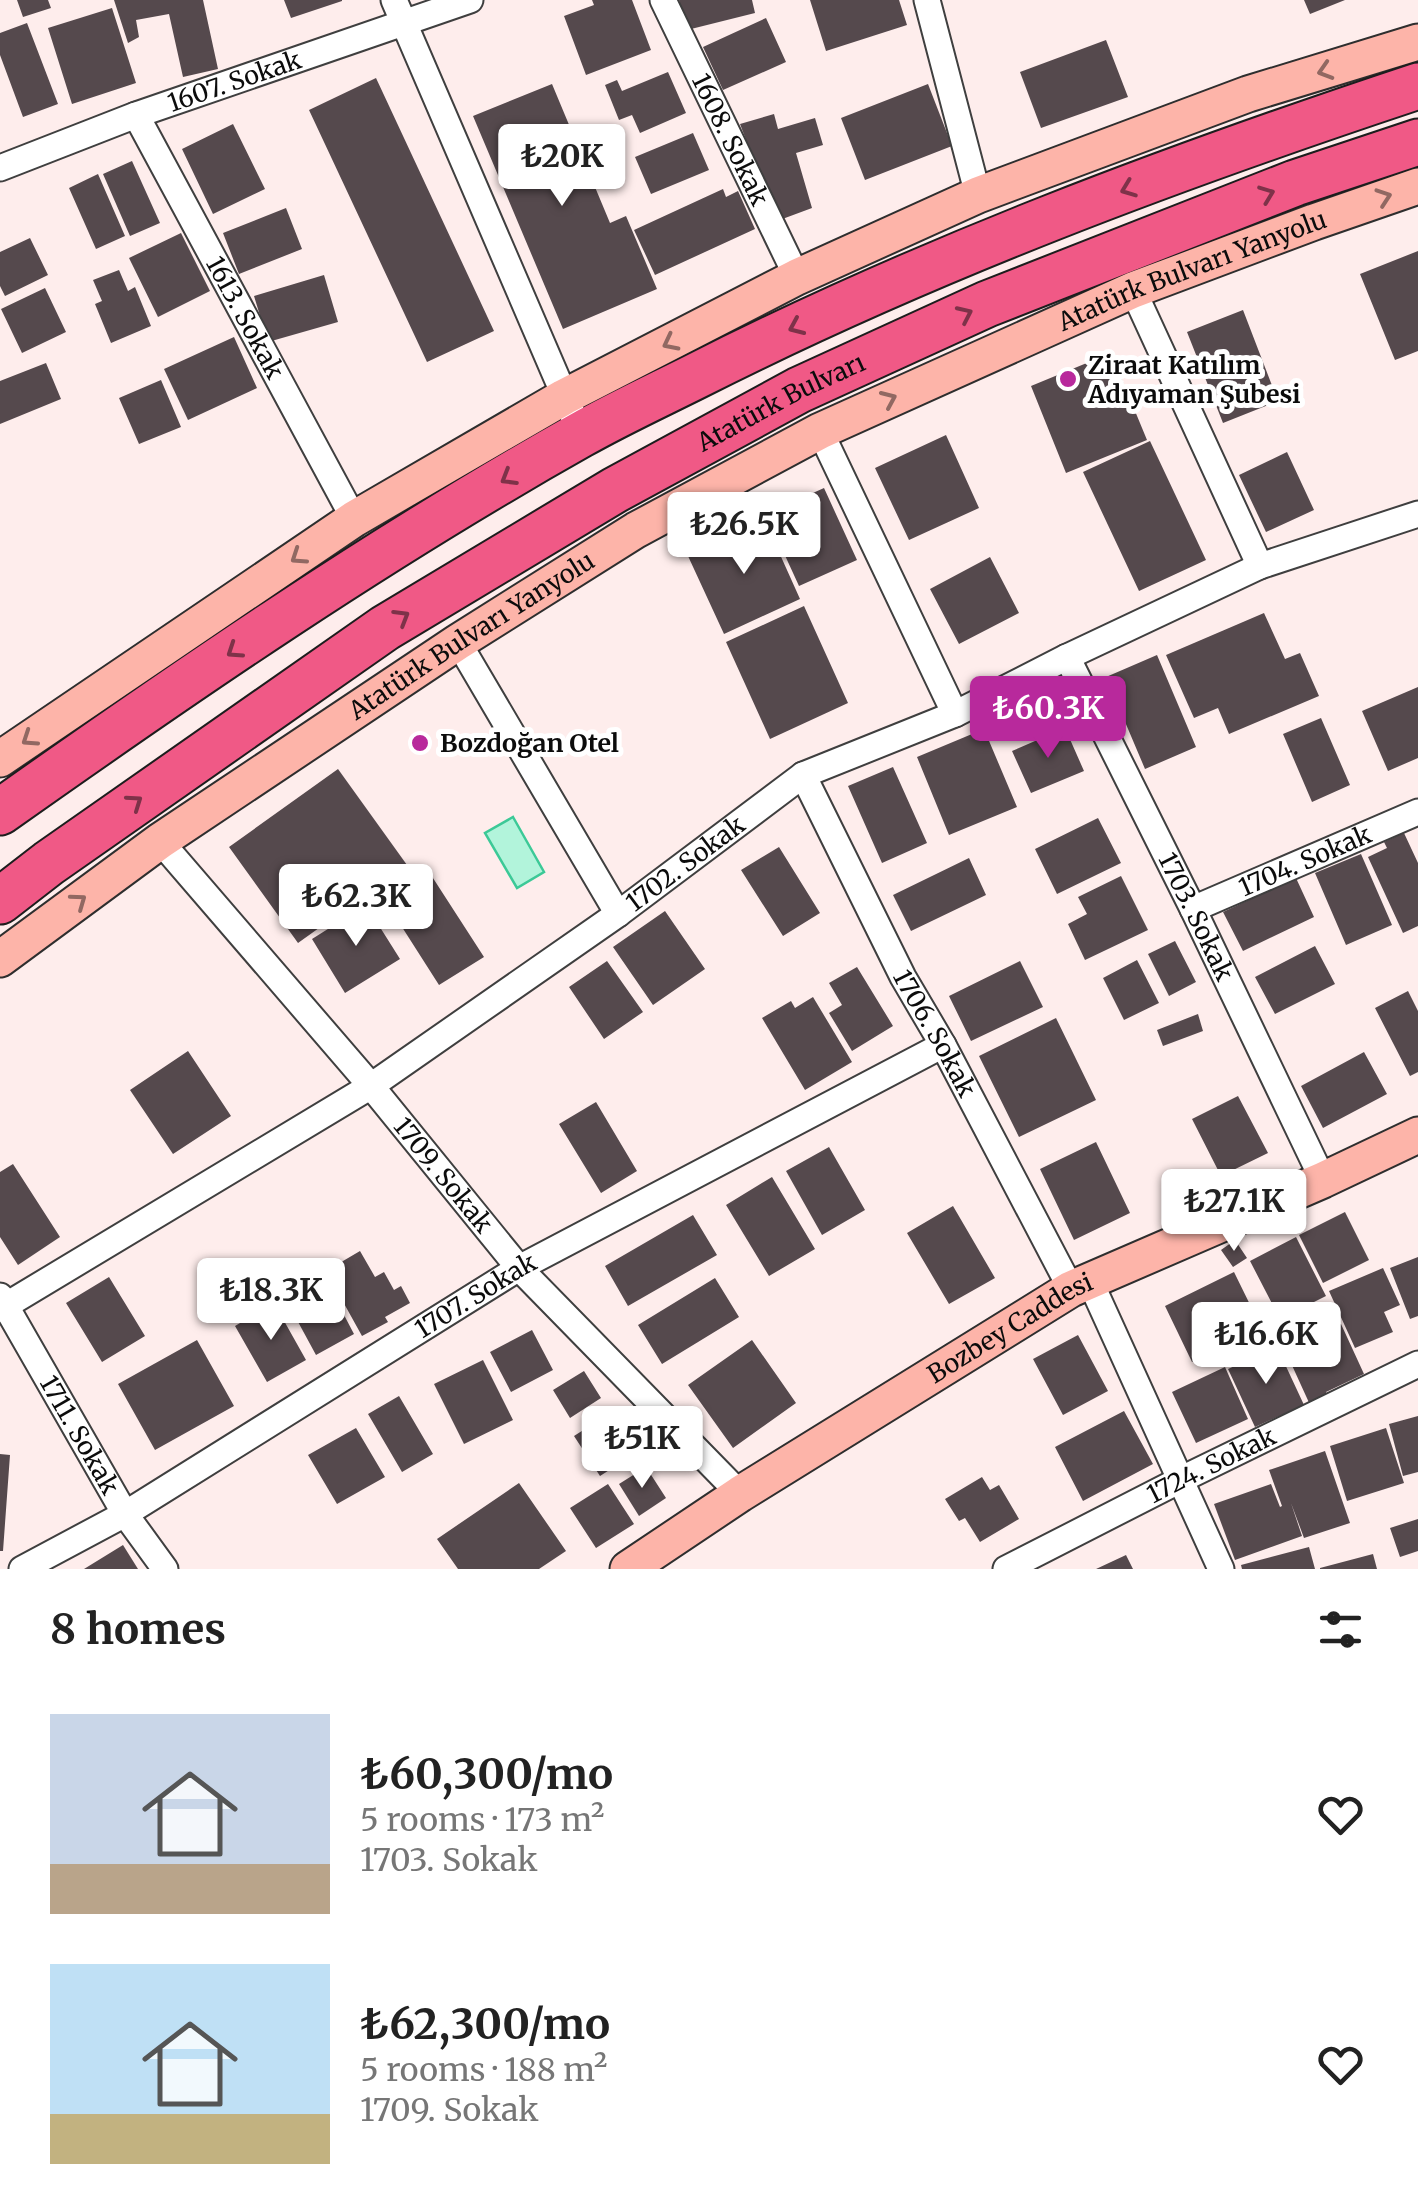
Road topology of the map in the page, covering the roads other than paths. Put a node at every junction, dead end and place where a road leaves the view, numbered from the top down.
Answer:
1 (470, 0) edge
2 (663, 0) edge
3 (927, 0) edge
4 (399, 12) edge
5 (1418, 42) edge
6 (1418, 86) edge
7 (136, 116) junction
8 (1418, 142) edge
9 (0, 168) edge
10 (1418, 186) edge
11 (978, 195) junction
12 (797, 278) junction
13 (1134, 290) junction
14 (573, 416) junction
15 (820, 430) junction
16 (1418, 514) edge
17 (354, 519) junction
18 (1260, 566) junction
19 (458, 642) junction
20 (1067, 656) junction
21 (955, 714) junction
22 (0, 759) edge
23 (803, 775) junction
24 (1, 809) edge
25 (1418, 812) edge
26 (160, 841) junction
27 (0, 901) edge
28 (1193, 909) junction
29 (618, 914) junction
30 (0, 959) edge
31 (943, 1046) junction
32 (371, 1086) junction
33 (1418, 1134) edge
34 (1324, 1180) junction
35 (520, 1268) junction
36 (1080, 1284) junction
37 (2, 1303) edge
38 (1418, 1364) edge
39 (1182, 1479) junction
40 (740, 1494) junction
41 (124, 1514) junction
42 (22, 1569) edge
43 (165, 1569) edge
44 (628, 1569) edge
45 (1006, 1569) edge
46 (1221, 1569) edge

1 - 4 street, 1607. Sokak
2 - 12 street, 1608. Sokak
3 - 11 street
4 - 7 street, 1607. Sokak
4 - 14 street
5 -> 11 street
6 -> 14 highway
7 - 9 street, 1607. Sokak
7 - 17 street, 1613. Sokak
27 -> 8 highway, Atatürk Bulvarı
13 -> 10 street, Atatürk Bulvarı Yanyolu
11 - 12 street
12 -> 14 street
15 -> 13 street, Atatürk Bulvarı Yanyolu
13 - 18 street
14 - 17 street
14 -> 24 highway
15 - 19 street, Atatürk Bulvarı Yanyolu
15 - 21 street
16 - 18 street, 1702. Sokak
17 -> 22 street
18 - 20 street, 1702. Sokak
19 - 26 street, Atatürk Bulvarı Yanyolu
19 - 29 street
20 - 21 street, 1702. Sokak
20 - 28 street, 1703. Sokak
21 - 23 street, 1702. Sokak
23 - 29 street, 1702. Sokak
23 - 31 street, 1706. Sokak
25 - 28 street, 1704. Sokak
30 -> 26 street, Atatürk Bulvarı Yanyolu
26 - 32 street, 1709. Sokak
28 - 34 street, 1703. Sokak
29 - 32 street, 1702. Sokak
31 - 35 street, 1707. Sokak
31 - 36 street, 1706. Sokak
32 - 35 street, 1709. Sokak
32 - 37 street, 1702. Sokak
33 - 34 street, Bozbey Caddesi
34 - 36 street, Bozbey Caddesi
35 - 40 street, 1709. Sokak
35 - 41 street, 1707. Sokak
36 - 39 street, 1706. Sokak
36 - 40 street, Bozbey Caddesi
37 - 41 street, 1711. Sokak
38 - 39 street, 1724. Sokak
39 - 45 street, 1724. Sokak
39 - 46 street, 1706. Sokak
40 - 44 street, Bozbey Caddesi
41 - 42 street, 1707. Sokak
41 - 43 street, 1711. Sokak

